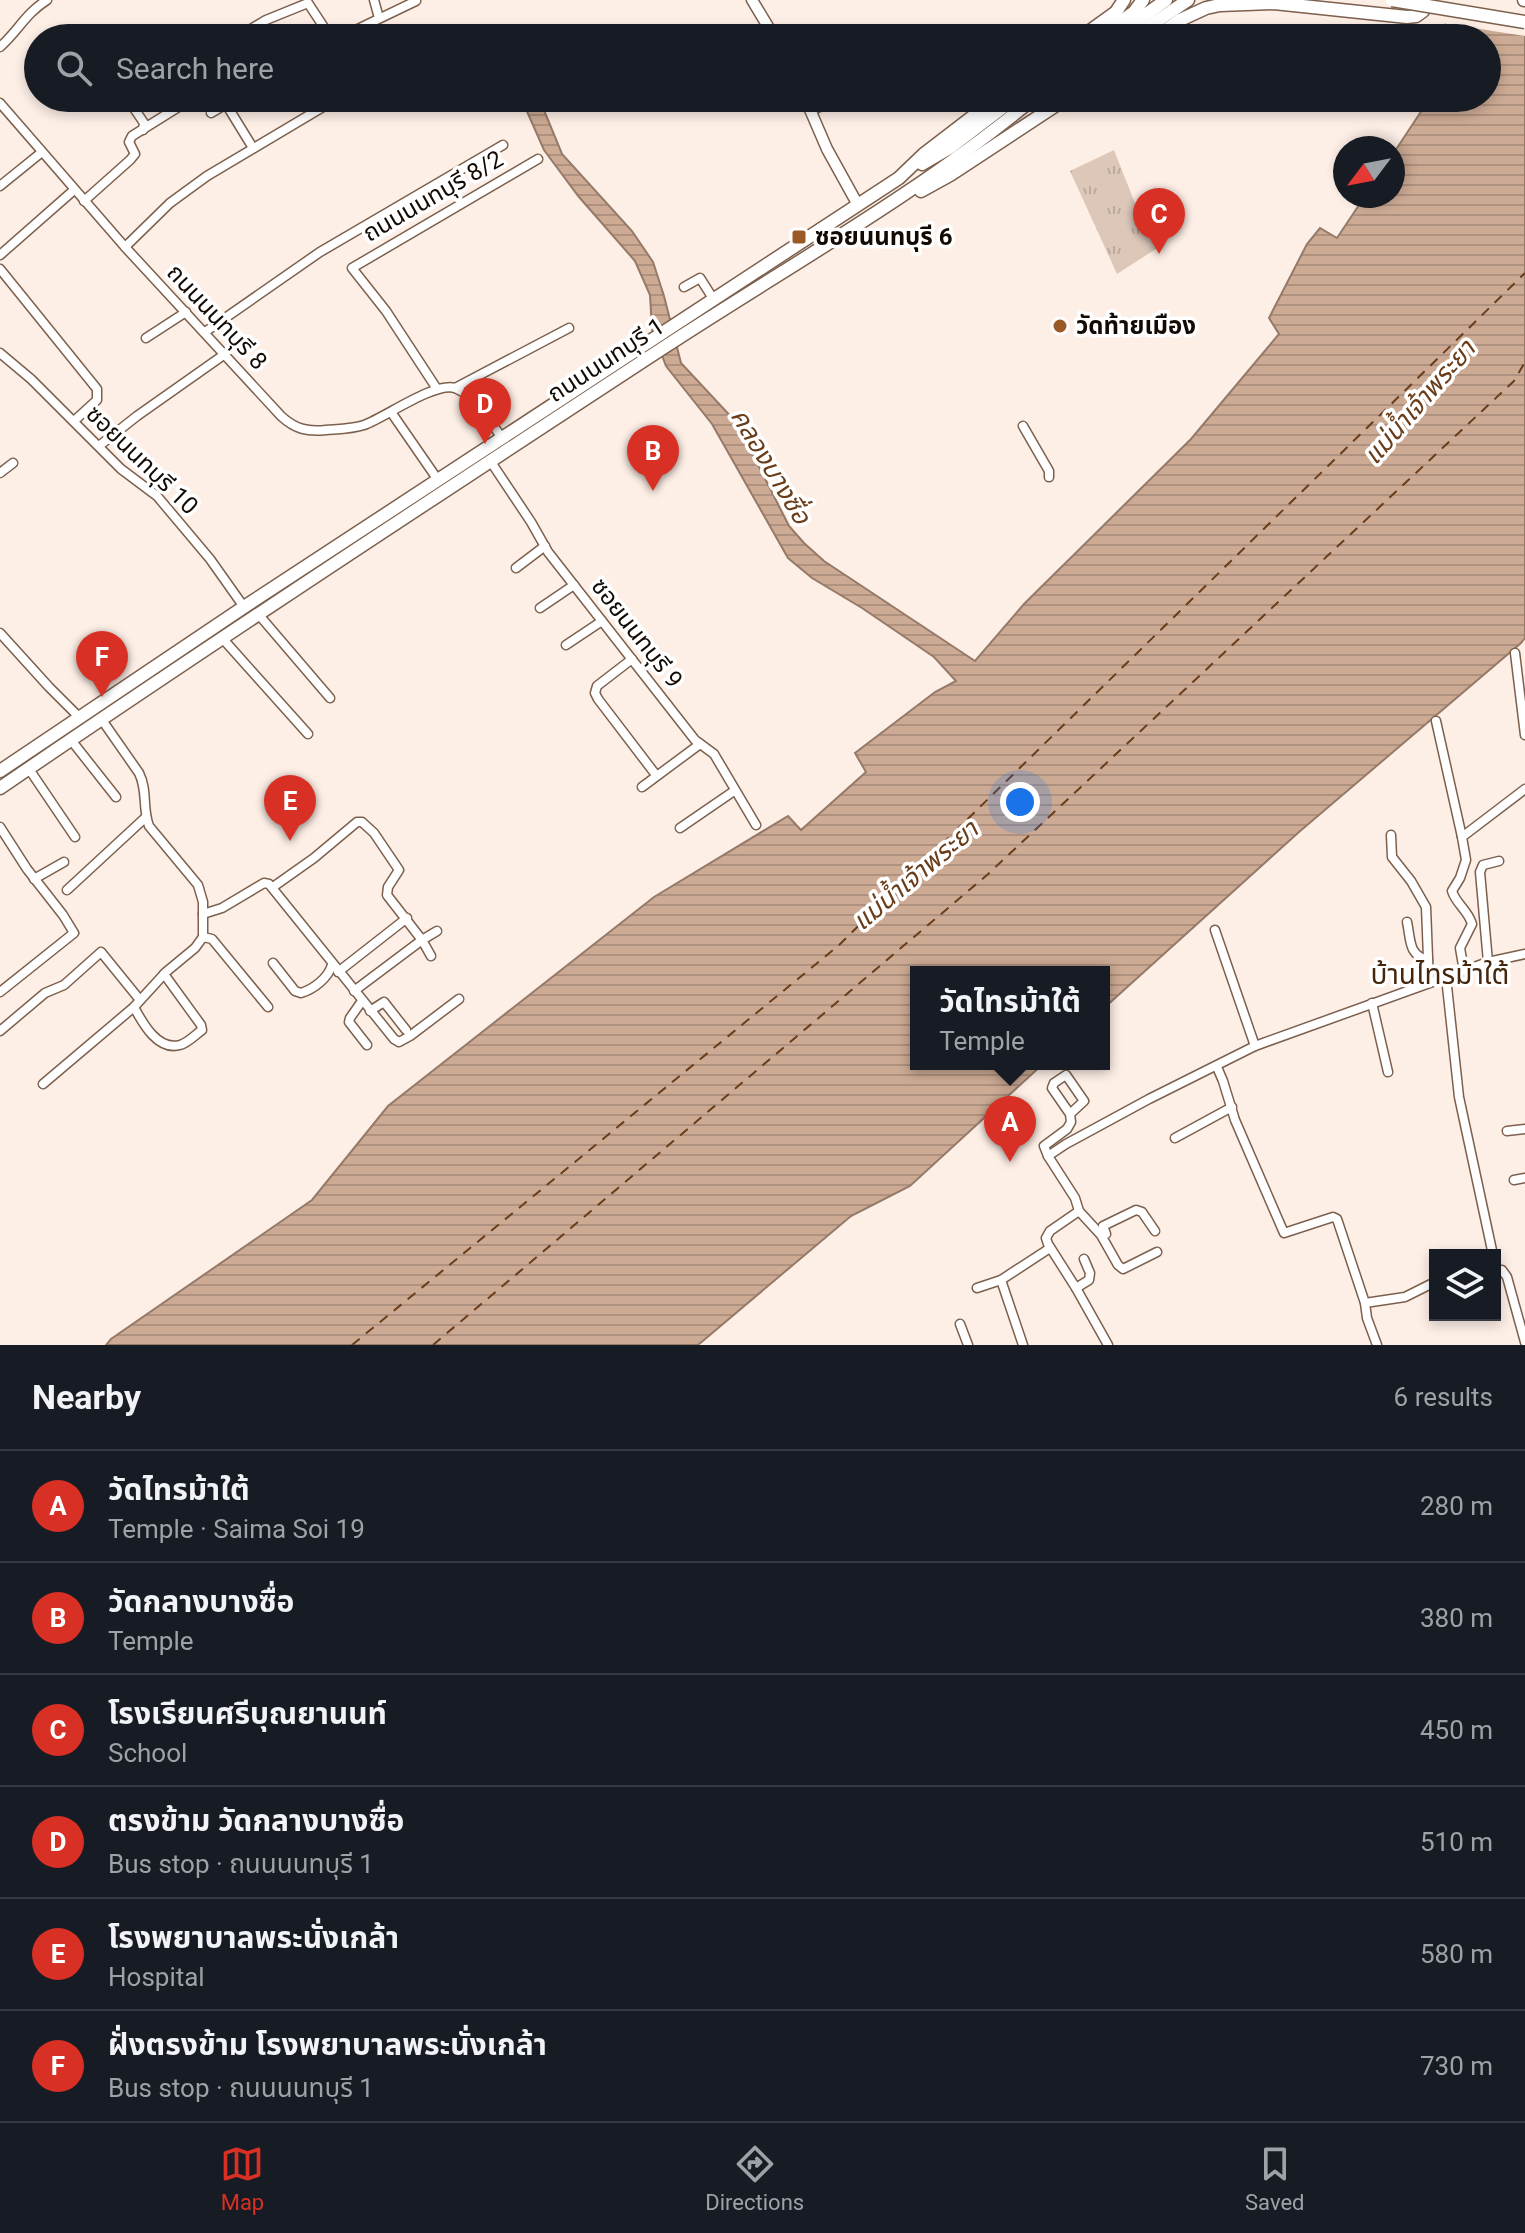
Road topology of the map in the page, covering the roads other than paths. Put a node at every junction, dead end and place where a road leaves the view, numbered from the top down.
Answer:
1 (47, 0) edge
2 (374, 0) edge
3 (752, 0) edge
4 (1124, 0) edge
5 (1135, 0) edge
6 (1143, 0) edge
7 (1166, 0) edge
8 (1188, 0) edge
9 (1391, 0) edge
10 (1425, 0) edge
11 (416, 1) edge
12 (1116, 12) junction
13 (379, 18) junction
14 (1525, 22) edge
15 (259, 24) edge
16 (322, 24) edge
17 (367, 24) edge
18 (767, 24) edge
19 (1099, 24) edge
20 (1117, 24) edge
21 (1133, 24) edge
22 (1153, 24) edge
23 (1174, 24) edge
24 (0, 47) edge
25 (0, 103) edge
26 (137, 112) edge
27 (171, 112) edge
28 (231, 112) edge
29 (314, 112) edge
30 (811, 112) edge
31 (979, 112) edge
32 (1004, 112) edge
33 (1006, 112) edge
34 (1046, 112) edge
35 (10, 114) junction
36 (0, 121) edge
37 (143, 130) junction
38 (503, 145) dead end
39 (253, 148) junction
40 (42, 152) junction
41 (538, 159) dead end
42 (899, 178) junction
43 (0, 186) edge
44 (74, 190) junction
45 (84, 201) junction
46 (858, 205) junction
47 (872, 217) junction
48 (125, 247) junction
49 (0, 255) edge
50 (0, 269) edge
51 (684, 287) dead end
52 (714, 300) junction
53 (186, 312) junction
54 (687, 325) junction
55 (569, 328) dead end
56 (205, 332) junction
57 (146, 338) dead end
58 (225, 354) junction
59 (642, 354) junction
60 (2, 355) edge
61 (0, 367) edge
62 (455, 388) junction
63 (437, 389) junction
64 (391, 412) junction
65 (74, 421) junction
66 (1023, 426) dead end
67 (502, 438) junction
68 (99, 446) junction
69 (491, 462) junction
70 (13, 463) dead end
71 (0, 473) edge
72 (1049, 477) dead end
73 (438, 480) junction
74 (545, 546) junction
75 (516, 568) dead end
76 (574, 585) junction
77 (244, 607) junction
78 (540, 608) dead end
79 (259, 615) junction
80 (602, 621) junction
81 (0, 633) edge
82 (223, 639) junction
83 (566, 645) dead end
84 (1515, 653) dead end
85 (632, 659) junction
86 (330, 698) dead end
87 (79, 717) junction
88 (102, 720) junction
89 (1436, 721) dead end
90 (308, 734) dead end
91 (1525, 735) edge
92 (71, 740) junction
93 (700, 744) junction
94 (29, 769) junction
95 (0, 771) edge
96 (656, 775) junction
97 (642, 787) dead end
98 (0, 788) edge
99 (1525, 789) edge
100 (734, 791) junction
101 (116, 797) dead end
102 (146, 817) junction
103 (756, 825) dead end
104 (0, 827) edge
105 (680, 828) dead end
106 (1391, 835) dead end
107 (75, 837) dead end
108 (1462, 837) junction
109 (1499, 861) dead end
110 (64, 862) dead end
111 (34, 879) junction
112 (273, 887) junction
113 (67, 890) dead end
114 (203, 914) junction
115 (407, 918) junction
116 (1407, 922) dead end
117 (1215, 930) dead end
118 (437, 931) dead end
119 (203, 937) junction
120 (422, 940) junction
121 (1525, 954) edge
122 (431, 956) dead end
123 (1428, 960) junction
124 (1488, 962) junction
125 (273, 963) dead end
126 (335, 969) junction
127 (1464, 971) junction
128 (164, 974) junction
129 (1446, 977) junction
130 (1429, 983) junction
131 (354, 991) junction
132 (0, 992) edge
133 (459, 999) dead end
134 (362, 1001) junction
135 (1372, 1003) junction
136 (137, 1004) junction
137 (268, 1007) dead end
138 (370, 1011) junction
139 (406, 1030) dead end
140 (0, 1031) edge
141 (367, 1045) dead end
142 (1255, 1046) junction
143 (1217, 1067) junction
144 (1388, 1072) dead end
145 (43, 1084) dead end
146 (1232, 1107) junction
147 (1070, 1114) junction
148 (1525, 1129) edge
149 (1507, 1131) dead end
150 (1175, 1138) dead end
151 (1050, 1155) junction
152 (1525, 1178) edge
153 (1514, 1180) dead end
154 (1079, 1211) junction
155 (1155, 1231) dead end
156 (1101, 1235) junction
157 (1050, 1248) junction
158 (1492, 1249) edge
159 (1157, 1252) dead end
160 (1084, 1259) dead end
161 (1501, 1270) edge
162 (1001, 1280) junction
163 (1429, 1285) edge
164 (977, 1288) dead end
165 (1076, 1288) junction
166 (1365, 1303) junction
167 (960, 1324) dead end
168 (1525, 1342) edge
169 (968, 1345) edge
170 (1023, 1345) edge
171 (1108, 1345) edge
172 (1377, 1345) edge

1 - 24 street
2 - 13 street
3 - 18 street
4 - 12 main road
5 - 12 main road
6 - 20 main road
7 - 21 main road
8 - 22 main road
9 - 14 main road, bridge
10 - 23 main road
11 - 13 street
12 - 19 main road
13 - 17 street
15 - 16 street
25 - 35 street, ถนนนนทบุรี 8
26 - 37 street
27 - 37 street
28 - 39 street
29 - 39 street
30 - 46 street
31 - 42 main road, ถนนนนทบุรี 1
32 - 42 main road
33 - 47 main road, ถนนนนทบุรี 1
34 - 47 main road
35 - 36 street
35 - 40 street, ถนนนนทบุรี 8
37 - 45 street
38 - 56 street
39 - 48 street
40 - 43 street
40 - 44 street, ถนนนนทบุรี 8
41 - 63 street, ถนนนนทบุรี 8/2
42 - 46 main road, ถนนนนทบุรี 1
44 - 45 street, ถนนนนทบุรี 8
44 - 49 street
45 - 48 street, ถนนนนทบุรี 8
46 - 52 main road, ถนนนนทบุรี 1
47 - 54 main road, ถนนนนทบุรี 1
48 - 53 street, ถนนนนทบุรี 8
50 - 65 street
51 - 52 street
52 - 54 main road, ถนนนนทบุรี 1
53 - 56 street, ถนนนนทบุรี 8
53 - 57 street
54 - 59 main road, ถนนนนทบุรี 1
55 - 62 street, ถนนนนทบุรี 8
56 - 58 street, ถนนนนทบุรี 8
58 - 64 street, ถนนนนทบุรี 8
58 - 68 street
59 - 67 main road, ถนนนนทบุรี 1
59 - 69 main road, ถนนนนทบุรี 1
60 - 61 street
60 - 65 street, ซอยนนทบุรี 10
62 - 63 street, ถนนนนทบุรี 8
62 - 67 street
63 - 64 street, ถนนนนทบุรี 8
64 - 73 street
65 - 68 street, ซอยนนทบุรี 10
66 - 72 street
67 - 73 main road, ถนนนนทบุรี 1
68 - 77 street, ซอยนนทบุรี 10
69 - 74 street, ซอยนนทบุรี 9
69 - 79 main road, ถนนนนทบุรี 1
70 - 71 street
73 - 77 main road, ถนนนนทบุรี 1
74 - 75 street
74 - 76 street, ซอยนนทบุรี 9
76 - 78 street
76 - 80 street, ซอยนนทบุรี 9
77 - 87 main road, ถนนนนทบุรี 1
79 - 82 main road, ถนนนนทบุรี 1
79 - 86 street
80 - 83 street
80 - 85 street, ซอยนนทบุรี 9
81 - 87 street
82 - 88 main road, ถนนนนทบุรี 1
82 - 90 street
84 - 91 street
85 - 93 street, ซอยนนทบุรี 9
85 - 96 street
87 - 95 main road, ถนนนนทบุรี 1
88 - 92 main road, ถนนนนทบุรี 1
88 - 102 street
89 - 108 street
92 - 94 main road, ถนนนนทบุรี 1
92 - 101 street
93 - 96 street
93 - 100 street, ซอยนนทบุรี 9
94 - 98 main road, ถนนนนทบุรี 1
94 - 107 street
96 - 97 street
99 - 108 street
100 - 103 street, ซอยนนทบุรี 9
100 - 105 street
102 - 113 street
102 - 114 street
104 - 111 street
106 - 123 street
108 - 127 street
109 - 124 street
110 - 111 street
111 - 132 street
112 - 114 street
112 - 115 street
112 - 126 street
114 - 119 street
115 - 120 street
115 - 126 street
116 - 123 street
117 - 142 street
118 - 120 street
119 - 128 street
119 - 137 street
120 - 122 street
120 - 131 street
121 - 124 street
123 - 130 street
124 - 127 street
125 - 126 street
126 - 131 street
127 - 129 street
128 - 136 street
128 - 136 street
129 - 130 street
129 - 158 street
130 - 135 street
131 - 134 street
133 - 138 street
134 - 138 street
134 - 141 street
135 - 142 street
135 - 144 street
136 - 140 street
136 - 145 street
138 - 139 street
142 - 143 street
143 - 146 street
143 - 151 street
146 - 150 street
146 - 166 street
147 - 147 street
147 - 151 street
148 - 149 street
151 - 154 street
152 - 153 street
154 - 156 street
154 - 157 street
155 - 156 street
156 - 159 street
157 - 162 street
157 - 165 street
160 - 165 street
161 - 168 street
162 - 164 street
162 - 170 street
163 - 166 street
165 - 171 street
166 - 172 street
167 - 169 street

